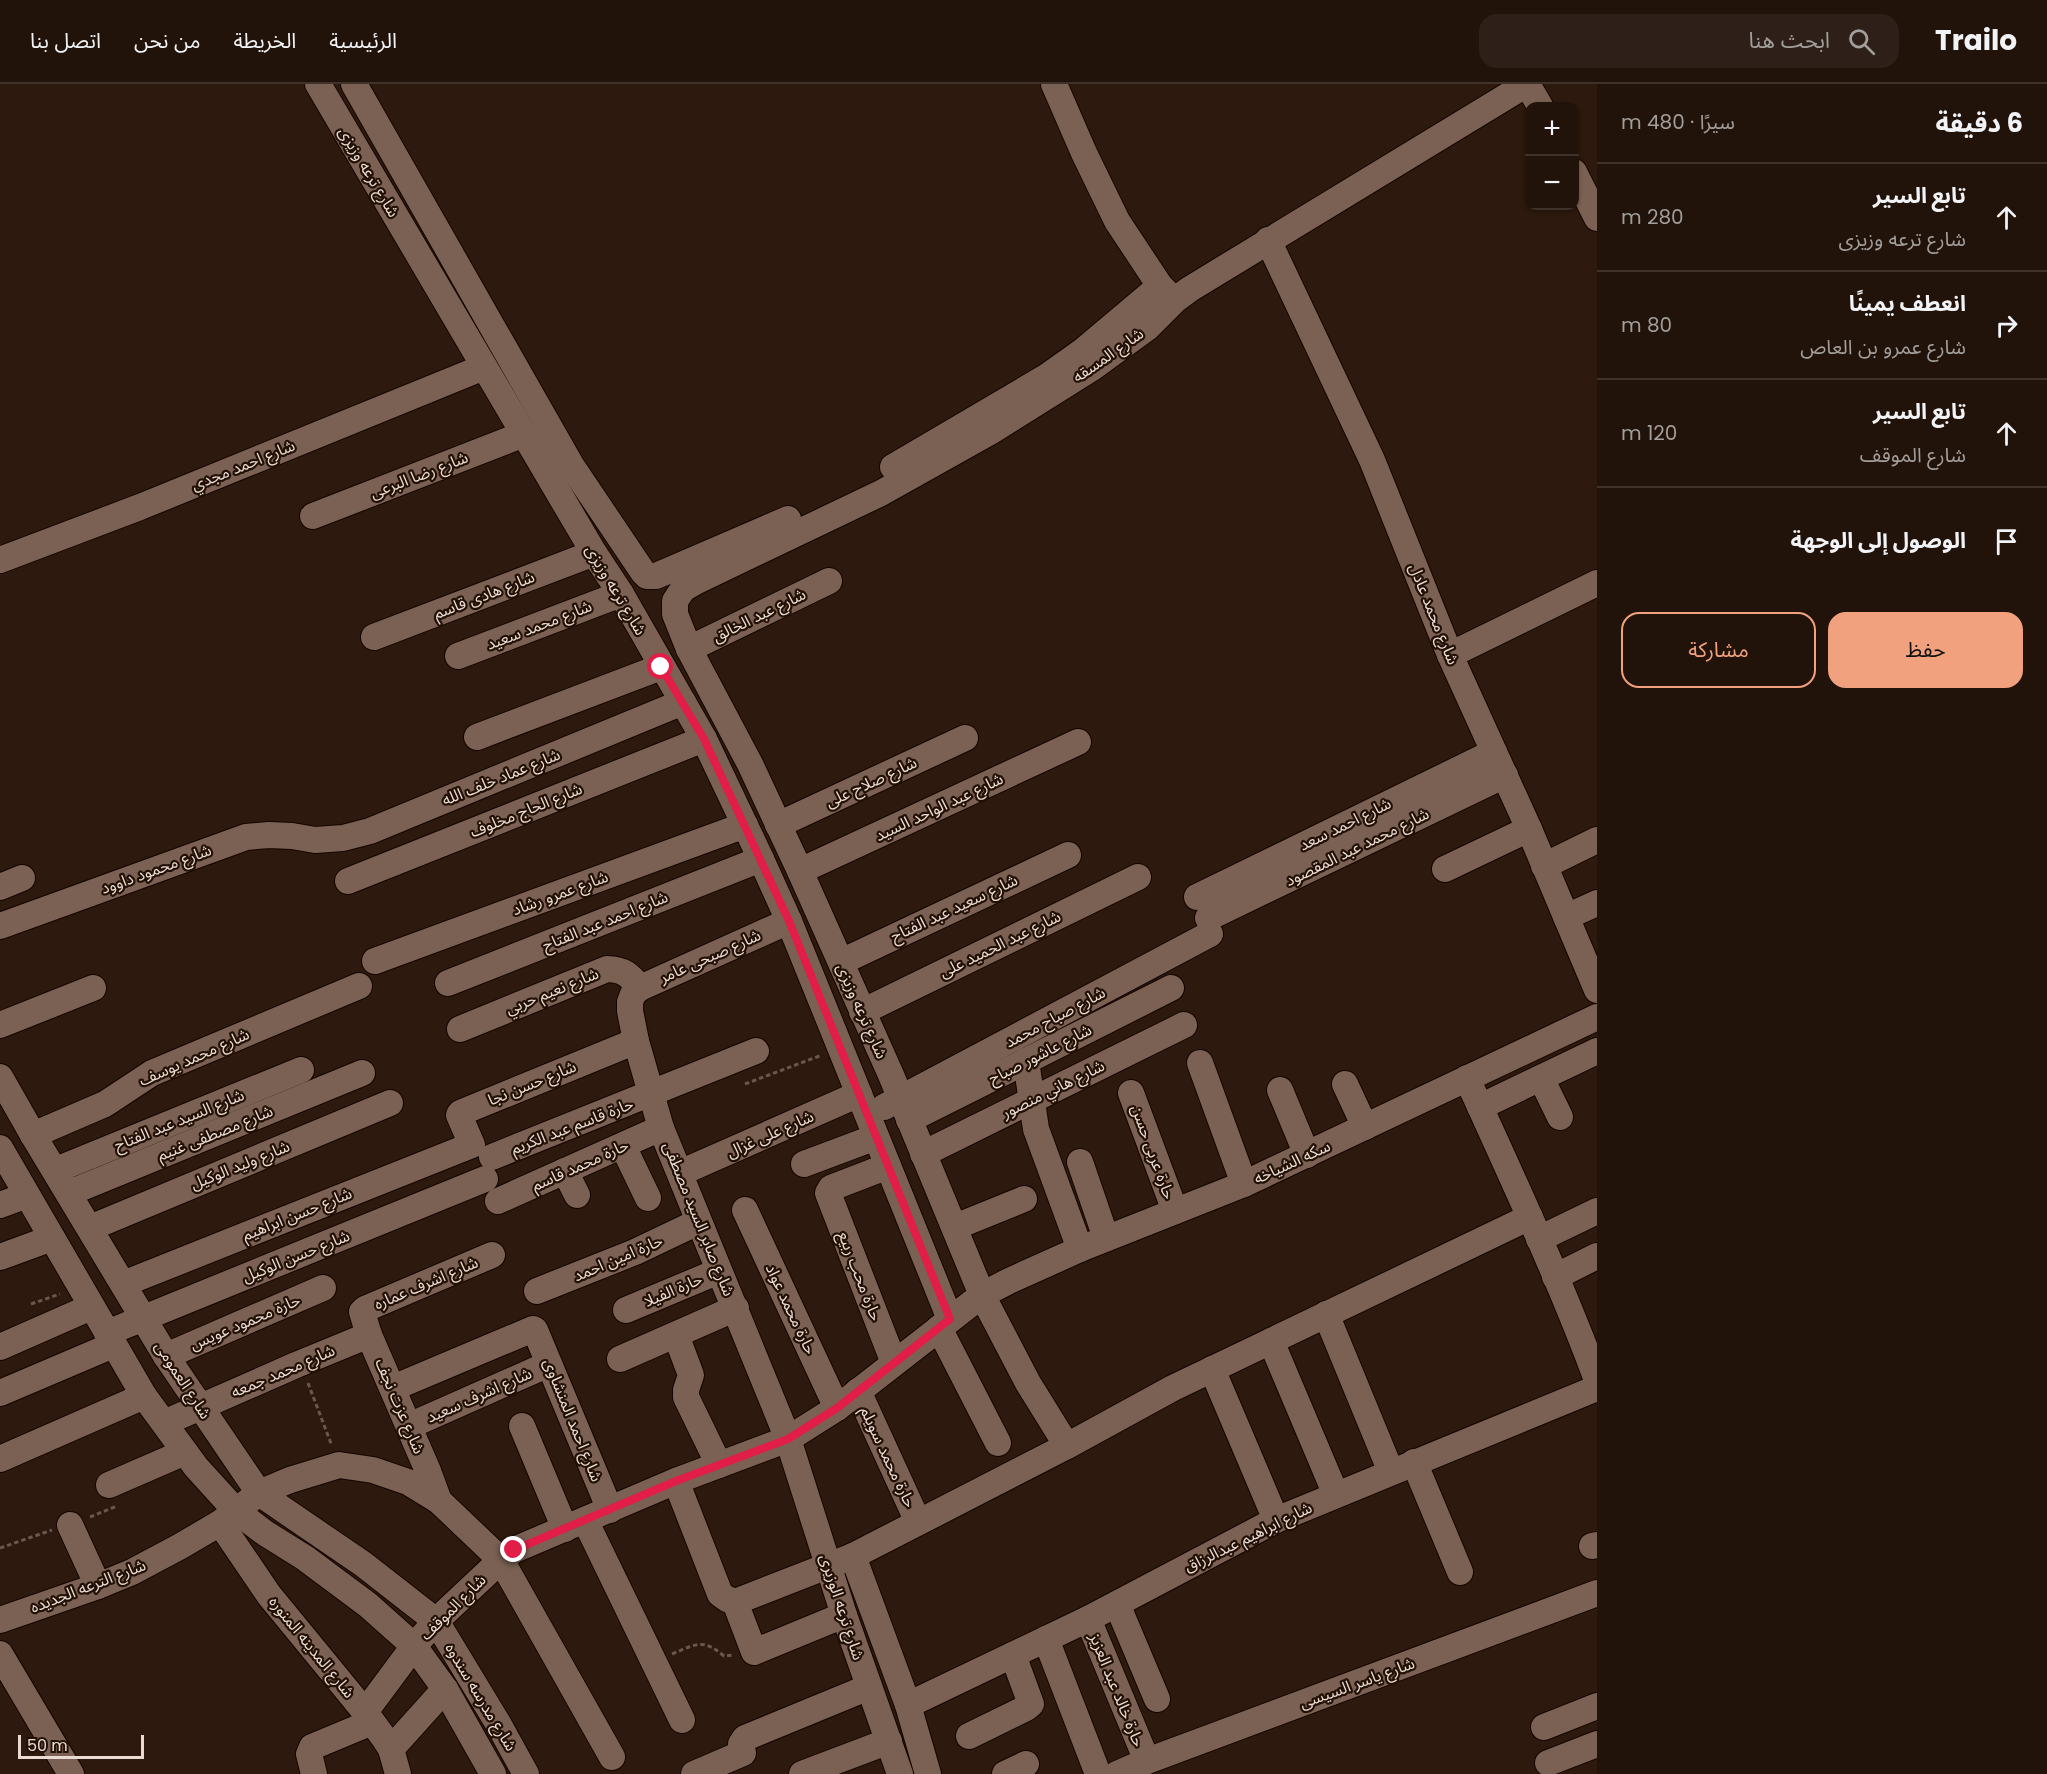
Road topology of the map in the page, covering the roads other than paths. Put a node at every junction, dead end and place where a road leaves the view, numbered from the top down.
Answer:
1 (318, 84) edge
2 (354, 84) edge
3 (1054, 84) edge
4 (1527, 84) edge
5 (1538, 102) edge
6 (1579, 180) edge
7 (1597, 218) edge
8 (1268, 240) junction
9 (1167, 293) junction
10 (484, 367) junction
11 (524, 434) junction
12 (313, 516) dead end
13 (594, 553) junction
14 (0, 560) edge
15 (651, 576) joint
16 (829, 581) dead end
17 (1597, 583) edge
18 (621, 594) junction
19 (675, 601) joint
20 (374, 637) dead end
21 (689, 648) junction
22 (1450, 655) junction
23 (458, 656) dead end
24 (661, 667) junction
25 (683, 702) junction
26 (477, 737) dead end
27 (965, 738) dead end
28 (704, 739) junction
29 (1078, 742) dead end
30 (1494, 752) junction
31 (1505, 775) junction
32 (745, 825) junction
33 (778, 825) junction
34 (1529, 829) junction
35 (315, 840) joint
36 (1597, 840) edge
37 (1068, 855) dead end
38 (761, 859) junction
39 (1544, 866) junction
40 (1445, 869) dead end
41 (800, 871) junction
42 (1138, 877) dead end
43 (348, 880) dead end
44 (1597, 903) edge
45 (1205, 917) junction
46 (1566, 917) junction
47 (789, 921) junction
48 (0, 926) edge
49 (375, 961) dead end
50 (841, 962) junction
51 (448, 983) dead end
52 (359, 986) dead end
53 (93, 988) dead end
54 (1171, 988) dead end
55 (1597, 990) edge
56 (636, 991) junction
57 (862, 1012) junction
58 (1597, 1017) edge
59 (0, 1025) edge
60 (1184, 1025) dead end
61 (460, 1029) dead end
62 (636, 1041) junction
63 (756, 1051) dead end
64 (1597, 1051) edge
65 (1026, 1061) junction
66 (1200, 1063) dead end
67 (301, 1070) dead end
68 (362, 1073) dead end
69 (0, 1077) edge
70 (1467, 1078) junction
71 (1541, 1078) junction
72 (1345, 1084) dead end
73 (1280, 1090) dead end
74 (1131, 1093) dead end
75 (651, 1094) junction
76 (1031, 1100) junction
77 (390, 1103) dead end
78 (1480, 1107) junction
79 (904, 1110) junction
80 (868, 1115) junction
81 (1560, 1118) dead end
82 (1365, 1127) junction
83 (661, 1128) junction
84 (623, 1146) junction
85 (0, 1148) edge
86 (44, 1153) junction
87 (923, 1154) junction
88 (1307, 1155) junction
89 (483, 1160) junction
90 (1080, 1162) dead end
91 (804, 1164) dead end
92 (888, 1166) junction
93 (13, 1171) junction
94 (566, 1171) junction
95 (680, 1173) junction
96 (1244, 1184) junction
97 (69, 1194) junction
98 (27, 1195) junction
99 (577, 1195) dead end
100 (648, 1198) dead end
101 (1024, 1199) dead end
102 (498, 1201) dead end
103 (0, 1205) edge
104 (745, 1210) dead end
105 (1175, 1211) junction
106 (1597, 1211) edge
107 (698, 1222) junction
108 (955, 1227) junction
109 (90, 1228) junction
110 (1534, 1228) junction
111 (52, 1238) junction
112 (1106, 1238) junction
113 (1080, 1249) junction
114 (492, 1256) dead end
115 (1597, 1256) edge
116 (0, 1257) edge
117 (719, 1271) junction
118 (1555, 1277) junction
119 (123, 1284) junction
120 (323, 1288) dead end
121 (537, 1291) dead end
122 (982, 1295) junction
123 (86, 1297) junction
124 (736, 1308) junction
125 (626, 1310) dead end
126 (1326, 1314) junction
127 (143, 1318) junction
128 (366, 1323) junction
129 (944, 1324) junction
130 (1588, 1329) edge
131 (675, 1335) junction
132 (110, 1339) junction
133 (1270, 1341) junction
134 (0, 1347) edge
135 (166, 1356) junction
136 (620, 1359) dead end
137 (894, 1363) junction
138 (549, 1365) junction
139 (1212, 1369) junction
140 (1597, 1380) edge
141 (393, 1388) junction
142 (1597, 1388) edge
143 (858, 1391) junction
144 (0, 1393) edge
145 (144, 1396) junction
146 (200, 1407) junction
147 (837, 1408) junction
148 (164, 1423) junction
149 (409, 1426) junction
150 (522, 1426) dead end
151 (788, 1439) junction
152 (998, 1443) dead end
153 (1067, 1446) junction
154 (185, 1452) junction
155 (0, 1459) edge
156 (720, 1466) junction
157 (1403, 1467) junction
158 (676, 1481) junction
159 (109, 1485) dead end
160 (258, 1493) junction
161 (1336, 1495) junction
162 (438, 1501) junction
163 (610, 1510) junction
164 (228, 1517) junction
165 (1276, 1520) junction
166 (918, 1522) junction
167 (575, 1524) junction
168 (70, 1525) road end
169 (320, 1535) junction
170 (854, 1556) junction
171 (305, 1558) junction
172 (501, 1560) junction
173 (828, 1565) junction
174 (1460, 1572) dead end
175 (98, 1586) junction
176 (1597, 1593) edge
177 (735, 1602) junction
178 (1117, 1604) junction
179 (844, 1615) junction
180 (1, 1617) edge
181 (1088, 1618) junction
182 (436, 1621) junction
183 (1046, 1639) junction
184 (414, 1646) junction
185 (0, 1654) edge
186 (1013, 1655) junction
187 (869, 1687) junction
188 (446, 1689) junction
189 (1157, 1699) dead end
190 (908, 1705) junction
191 (1597, 1706) edge
192 (368, 1717) junction
193 (682, 1720) dead end
194 (1545, 1727) dead end
195 (969, 1736) dead end
196 (889, 1741) junction
197 (1597, 1744) edge
198 (391, 1749) junction
199 (612, 1757) dead end
200 (1146, 1761) junction
201 (1548, 1763) dead end
202 (71, 1774) edge
203 (314, 1774) edge
204 (398, 1774) edge
205 (493, 1774) edge
206 (526, 1774) edge
207 (694, 1774) edge
208 (802, 1774) edge
209 (900, 1774) edge
210 (928, 1774) edge
211 (1098, 1774) edge
212 (1117, 1774) edge

1 - 10 street, شارع ترعه وزيزى
2 - 15 street, شارع ترعه وزيزى
3 - 9 street
4 - 5 street
4 - 8 street, شارع المسقه
6 - 7 street
8 - 9 street, شارع المسقه
8 - 22 street, شارع محمد عادل
9 - 15 street, شارع المسقه
9 - 19 street, شارع المسقه
10 - 11 street, شارع ترعه وزيزى
10 - 14 street, شارع احمد مجدي
11 - 12 street, شارع رضا البرعى
11 - 13 street, شارع ترعه وزيزى
13 - 18 street, شارع ترعه وزيزى
13 - 20 street, شارع هادى قاسم
16 - 21 street, شارع عبد الخالق
17 - 22 street
18 - 23 street, شارع محمد سعيد
18 - 24 street, شارع ترعه وزيزى
19 - 21 street, شارع ترعه وزيزى
21 - 33 street, شارع ترعه وزيزى
22 - 30 street, شارع محمد عادل
24 - 25 street, شارع ترعه وزيزى
24 - 26 street
25 - 28 street, شارع ترعه وزيزى
25 - 35 street, شارع عماد خلف الله
27 - 33 street, شارع صلاح على
28 - 32 street, شارع ترعه وزيزى
28 - 43 street, شارع الحاج مخلوف
29 - 41 street, شارع عبد الواحد السيد
30 - 31 street, شارع محمد عادل
30 - 45 street, شارع احمد سعد
31 - 34 street, شارع محمد عادل
31 - 45 street, شارع محمد عبد المقصود
32 - 38 street, شارع ترعه وزيزى
32 - 49 street, شارع عمرو رشاد
33 - 41 street, شارع ترعه وزيزى
34 - 39 street, شارع محمد عادل
34 - 40 street
35 - 48 street, شارع محمود داوود
36 - 39 street
37 - 50 street, شارع سعيد عبد الفتاح
38 - 47 street, شارع ترعه وزيزى
38 - 51 street, شارع احمد عبد الفتاح
39 - 46 street, شارع محمد عادل
41 - 50 street, شارع ترعه وزيزى
42 - 57 street, شارع عبد الحميد على
44 - 46 street
45 - 79 street, شارع صباح محمد
46 - 55 street, شارع محمد عادل
47 - 56 street, شارع صبحى عامر
47 - 80 street, شارع ترعه وزيزى
50 - 57 street, شارع ترعه وزيزى
52 - 86 street, شارع محمد يوسف
53 - 59 street
54 - 65 street, شارع عاشور صباح
56 - 61 street, شارع نعيم حربي
56 - 62 street, شارع صابر السيد مصطفى
57 - 79 street, شارع ترعه وزيزى
58 - 70 street, سكه الشياخه
60 - 76 street, شارع هاني منصور
62 - 75 street, شارع صابر السيد مصطفى
62 - 89 street, شارع حسن نجا
63 - 75 street, حارة قاسم عبد الكريم
64 - 71 street
65 - 76 street
65 - 79 street, شارع عاشور صباح
66 - 96 street
67 - 86 street, شارع السيد عبد الفتاح
68 - 97 street, شارع مصطفى غنيم
69 - 86 street, شارع العمومى
70 - 78 street
70 - 82 street, سكه الشياخه
71 - 78 street
71 - 81 street
72 - 82 street
73 - 88 street
74 - 105 street, حارة عربى حسن
75 - 83 street, شارع صابر السيد مصطفى
75 - 89 street, حارة قاسم عبد الكريم
76 - 87 street, شارع هاني منصور
76 - 113 street
77 - 109 street, شارع وليد الوكيل
78 - 110 street
79 - 80 street
79 - 87 street, شارع ترعه وزيزى
80 - 91 street
80 - 92 street, شارع ترعه وزيزى
80 - 95 street, شارع على غزال
82 - 88 street, سكه الشياخه
83 - 84 street, حارة محمد قاسم
83 - 95 street, شارع صابر السيد مصطفى
84 - 94 street, حارة محمد قاسم
84 - 100 street
85 - 93 street
86 - 93 street
86 - 97 street, شارع العمومى
87 - 108 street, شارع ترعه وزيزى
88 - 96 street, سكه الشياخه
89 - 119 street, شارع حسن ابراهيم
89 - 127 street, شارع حسن الوكيل
90 - 112 street
92 - 129 street, شارع ترعه وزيزى
92 - 137 street, حارة محب ربيع
93 - 98 street
94 - 99 street
94 - 102 street, حارة محمد قاسم
95 - 107 street, شارع صابر السيد مصطفى
96 - 105 street, سكه الشياخه
97 - 109 street, شارع العمومى
98 - 103 street
98 - 111 street
101 - 108 street
104 - 147 street, حارة محمد عواد
105 - 112 street, سكه الشياخه
106 - 110 street
107 - 117 street, شارع صابر السيد مصطفى
107 - 121 street, حارة امين احمد
108 - 122 street, شارع ترعه وزيزى
109 - 119 street, شارع العمومى
110 - 118 street
110 - 126 street
111 - 116 street
111 - 123 street
112 - 113 street, سكه الشياخه
113 - 122 street, سكه الشياخه
114 - 128 street, شارع اشرف عماره
115 - 118 street
117 - 124 street, شارع صابر السيد مصطفى
117 - 125 street, حارة الفيلا
118 - 130 street
119 - 127 street, شارع العمومى
120 - 135 street, حارة محمود عويس
122 - 129 street, سكه الشياخه
122 - 153 street, شارع ترعه وزيزى
123 - 132 street
123 - 134 street
124 - 131 street
124 - 151 street, شارع صابر السيد مصطفى
126 - 133 street
126 - 157 street
127 - 132 street, شارع حسن الوكيل
127 - 135 street, شارع العمومى
128 - 141 street, شارع عزت نجف
128 - 146 street, شارع محمد جمعه
129 - 137 street, سكه الشياخه
129 - 152 street, شارع ترعه وزيزى
130 - 140 street
131 - 136 street
131 - 156 street
132 - 144 street, شارع حسن الوكيل
132 - 145 street
133 - 139 street
133 - 161 street
135 - 146 street, شارع العمومى
137 - 143 street, شارع الموقف
138 - 141 street, شارع احمد المنشاوى
138 - 149 street, شارع اشرف سعيد
138 - 163 street, شارع احمد المنشاوى
139 - 153 street
139 - 165 street
141 - 149 street, شارع عزت نجف
142 - 157 street, شارع ابراهيم عبدالرزاق
143 - 147 street, شارع الموقف
143 - 166 street, حارة محمد سويلم
145 - 148 street
145 - 155 street
146 - 148 street, شارع محمد جمعه
146 - 160 street, شارع العمومى
147 - 151 street, شارع الموقف
148 - 154 street
149 - 162 street, شارع عزت نجف
150 - 167 street
151 - 156 street, شارع الموقف
151 - 173 street, شارع ترعه الوزيرى
153 - 166 street
154 - 159 street
154 - 164 street
156 - 158 street, شارع الموقف
157 - 161 street, شارع ابراهيم عبدالرزاق
157 - 174 street
158 - 163 street, شارع الموقف
158 - 177 street
160 - 162 street
160 - 164 street, شارع الترعه الجديده
160 - 169 street, شارع العمومى
161 - 165 street, شارع ابراهيم عبدالرزاق
162 - 172 street
163 - 167 street, شارع الموقف
164 - 171 street
164 - 175 street, شارع الترعه الجديده
164 - 192 street, شارع المدينه المنوره
165 - 178 street, شارع ابراهيم عبدالرزاق
166 - 170 street
167 - 172 street, شارع الموقف
167 - 193 street
168 - 175 street
169 - 171 street
169 - 182 street, شارع العمومى
170 - 173 street
170 - 190 street, شارع ترعه الوزيرى
171 - 184 street
172 - 182 street, شارع الموقف
172 - 199 street
173 - 177 street
173 - 179 street, شارع ترعه الوزيرى
175 - 180 street, شارع الترعه الجديده
176 - 200 street, شارع ياسر السيسى
177 - 179 street
178 - 181 street, شارع ابراهيم عبدالرزاق
178 - 189 street
179 - 187 street, شارع ترعه الوزيرى
181 - 183 street, شارع ابراهيم عبدالرزاق
181 - 200 street, حارة خالد عبد العزيز
182 - 184 street, شارع الموقف
182 - 206 street, شارع مدرسه سندوه
183 - 186 street, شارع ابراهيم عبدالرزاق
183 - 211 street
184 - 188 street, شارع مدرسه سندوه
184 - 192 street, شارع الموقف
185 - 202 street
186 - 190 street, شارع ابراهيم عبدالرزاق
186 - 195 street
187 - 196 street, شارع ترعه الوزيرى
187 - 207 street
188 - 198 street
188 - 205 street, شارع مدرسه سندوه
190 - 210 street, شارع ترعه الوزيرى
191 - 194 street
192 - 198 street, شارع المدينه المنوره
192 - 203 street
196 - 208 street
196 - 209 street, شارع ترعه الوزيرى
197 - 201 street
198 - 204 street, شارع المدينه المنوره
200 - 212 street, شارع ياسر السيسى

